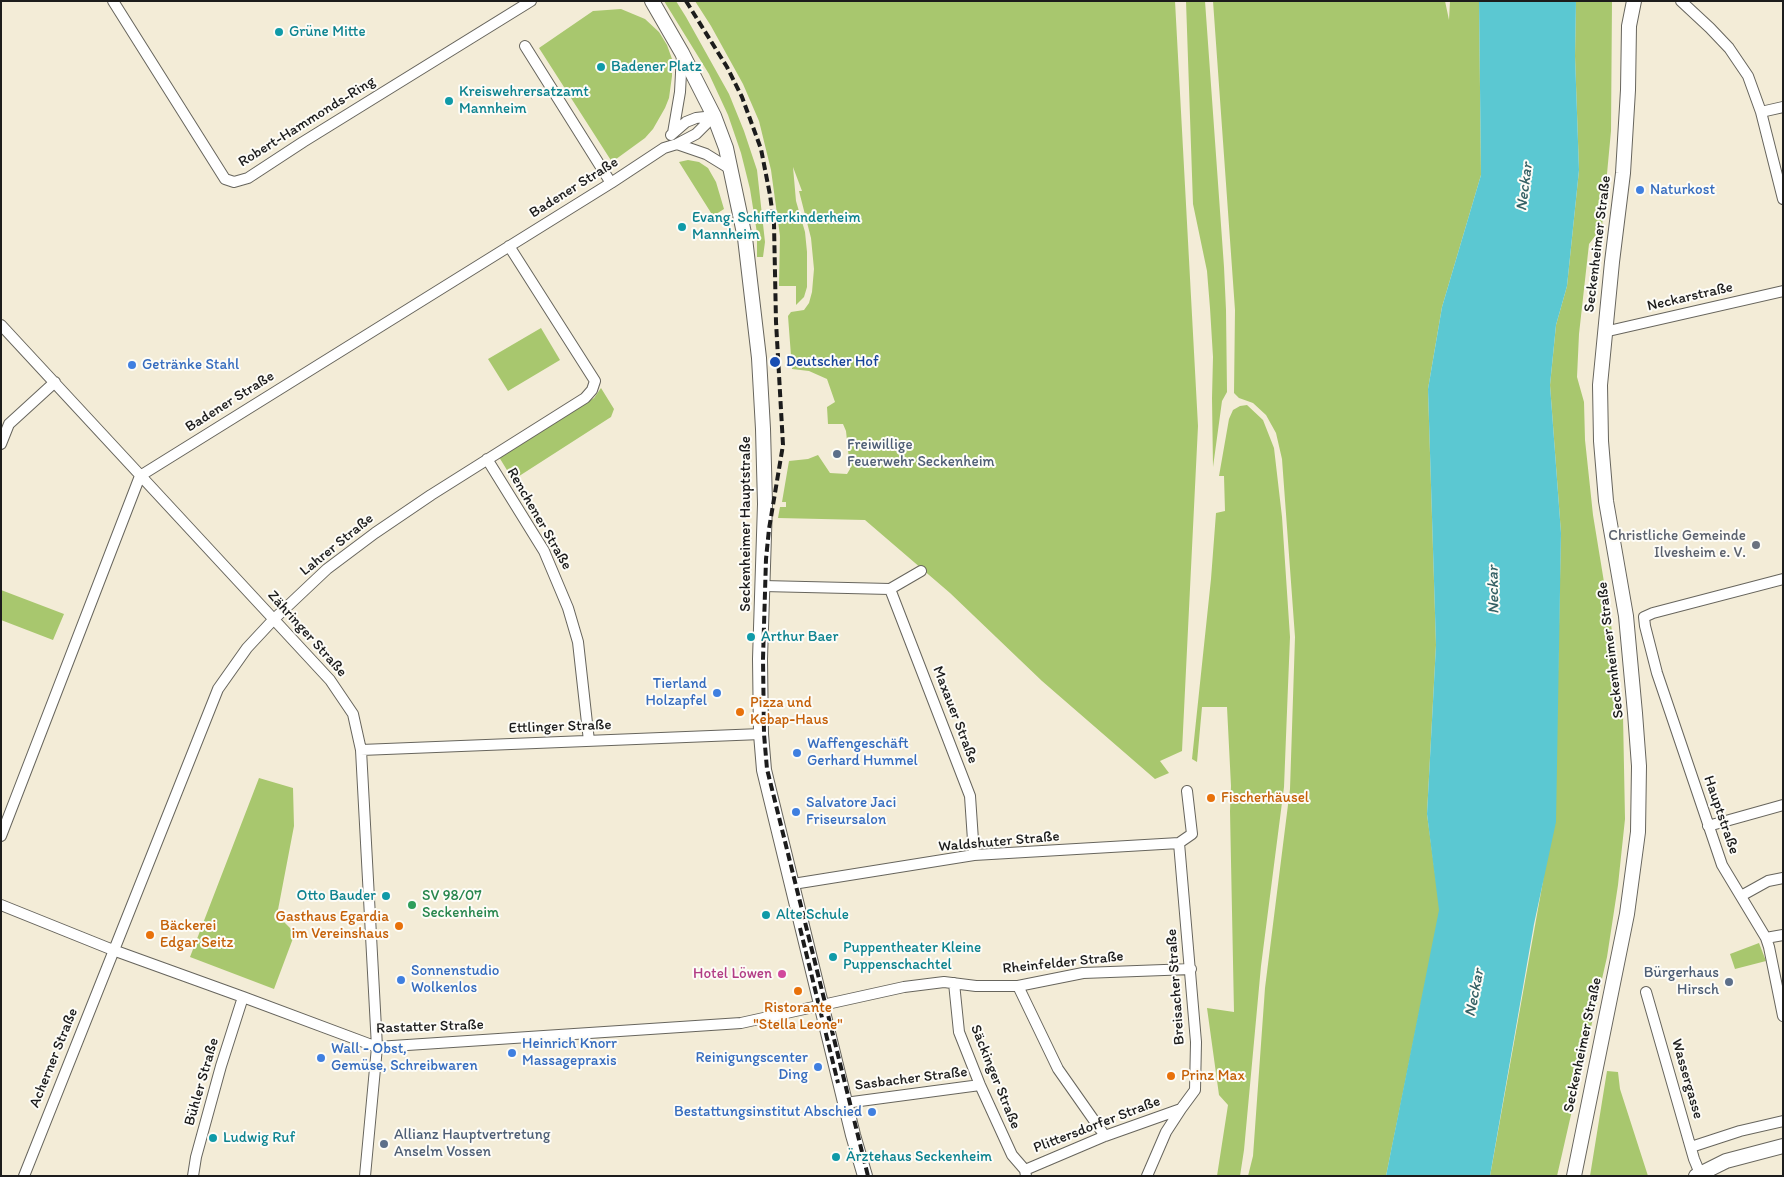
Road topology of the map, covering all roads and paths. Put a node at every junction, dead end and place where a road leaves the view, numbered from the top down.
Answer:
1 (113, 1) edge
2 (531, 1) edge
3 (652, 1) edge
4 (1624, 1) edge
5 (1634, 1) edge
6 (1681, 1) edge
7 (1630, 26) junction
8 (525, 46) dead end
9 (682, 53) junction
10 (1783, 107) edge
11 (1761, 112) junction
12 (714, 116) junction
13 (673, 133) junction
14 (677, 144) junction
15 (664, 148) junction
16 (732, 170) junction
17 (611, 183) junction
18 (1783, 199) edge
19 (509, 246) junction
20 (1783, 291) edge
21 (1, 325) edge
22 (1604, 332) junction
23 (56, 382) junction
24 (1, 444) edge
25 (487, 459) junction
26 (140, 476) junction
27 (921, 571) dead end
28 (1783, 579) edge
29 (763, 586) junction
30 (890, 589) junction
31 (274, 619) junction
32 (760, 734) junction
33 (589, 741) junction
34 (361, 750) junction
35 (1187, 791) dead end
36 (1783, 805) edge
37 (1708, 826) junction
38 (1, 836) edge
39 (1179, 843) junction
40 (974, 855) junction
41 (1783, 878) edge
42 (793, 884) junction
43 (1741, 896) junction
44 (1, 906) edge
45 (1783, 935) edge
46 (1766, 938) junction
47 (113, 950) junction
48 (1190, 968) junction
49 (954, 983) junction
50 (1018, 986) junction
51 (1646, 992) dead end
52 (243, 997) junction
53 (822, 1005) junction
54 (1783, 1016) edge
55 (376, 1047) junction
56 (980, 1086) junction
57 (846, 1103) junction
58 (1180, 1109) junction
59 (1783, 1121) edge
60 (1106, 1136) junction
61 (1783, 1146) edge
62 (1691, 1147) junction
63 (1026, 1173) edge
64 (1699, 1175) edge
65 (24, 1176) edge
66 (193, 1176) edge
67 (365, 1176) edge
68 (865, 1176) edge
69 (1147, 1176) edge
70 (1574, 1176) edge

1 - 2 street, Robert-Hammonds-Ring
3 - 9 main road, Seckenheimer Hauptstraße
4 - 7 main road, Seckenheimer Straße
5 - 7 main road, Seckenheimer Straße
6 - 11 street
7 - 22 main road, Seckenheimer Straße
8 - 17 street
9 - 12 main road, Seckenheimer Hauptstraße
9 - 13 street, Badener Straße
10 - 11 street
11 - 18 street
12 - 13 street, Badener Straße
12 - 14 street, Badener Straße
12 - 16 main road, Seckenheimer Hauptstraße
13 - 15 street, Badener Straße
14 - 15 street, Badener Straße
14 - 16 street
15 - 17 street, Badener Straße
16 - 29 main road, Seckenheimer Hauptstraße
17 - 19 street, Badener Straße
19 - 25 street, Lahrer Straße
19 - 26 street, Badener Straße
20 - 22 street, Neckarstraße
21 - 23 street, Zähringer Straße
22 - 70 main road, Seckenheimer Straße
23 - 24 street
23 - 26 street, Zähringer Straße
25 - 31 street, Lahrer Straße
25 - 33 street, Renchener Straße
26 - 31 street, Zähringer Straße
26 - 38 street
27 - 30 street
28 - 37 street, Hauptstraße
29 - 30 street
29 - 32 main road, Seckenheimer Hauptstraße
30 - 40 street, Maxauer Straße
31 - 34 street, Zähringer Straße
31 - 47 street, Lahrer Straße
32 - 33 street, Ettlinger Straße
32 - 42 main road, Seckenheimer Hauptstraße
33 - 34 street, Ettlinger Straße
34 - 55 street, Zähringer Straße
35 - 39 street
36 - 37 street
37 - 43 street, Hauptstraße
39 - 40 street, Waldshuter Straße
39 - 48 street, Breisacher Straße
40 - 42 street, Waldshuter Straße
41 - 43 street
42 - 53 main road, Seckenheimer Hauptstraße
43 - 46 street, Hauptstraße
44 - 47 street, Rastatter Straße
45 - 46 street
46 - 54 street, Hauptstraße
47 - 52 street, Rastatter Straße
47 - 65 street, Acherner Straße
48 - 50 street, Rheinfelder Straße
48 - 58 street, Breisacher Straße
49 - 50 street, Rheinfelder Straße
49 - 53 street, Rheinfelder Straße
49 - 56 street, Säckinger Straße
50 - 60 street
51 - 62 street, Wassergasse
52 - 55 street, Rastatter Straße
52 - 66 street, Bühler Straße
53 - 55 street, Rastatter Straße
53 - 57 main road, Seckenheimer Hauptstraße
55 - 67 street, Zähringer Straße
56 - 57 street, Sasbacher Straße
56 - 63 street, Säckinger Straße
57 - 68 main road, Seckenheimer Hauptstraße
58 - 60 street, Plittersdorfer Straße
58 - 69 street, Breisacher Straße
59 - 62 street
60 - 63 street, Plittersdorfer Straße
61 - 64 main road
62 - 64 street, Wassergasse

